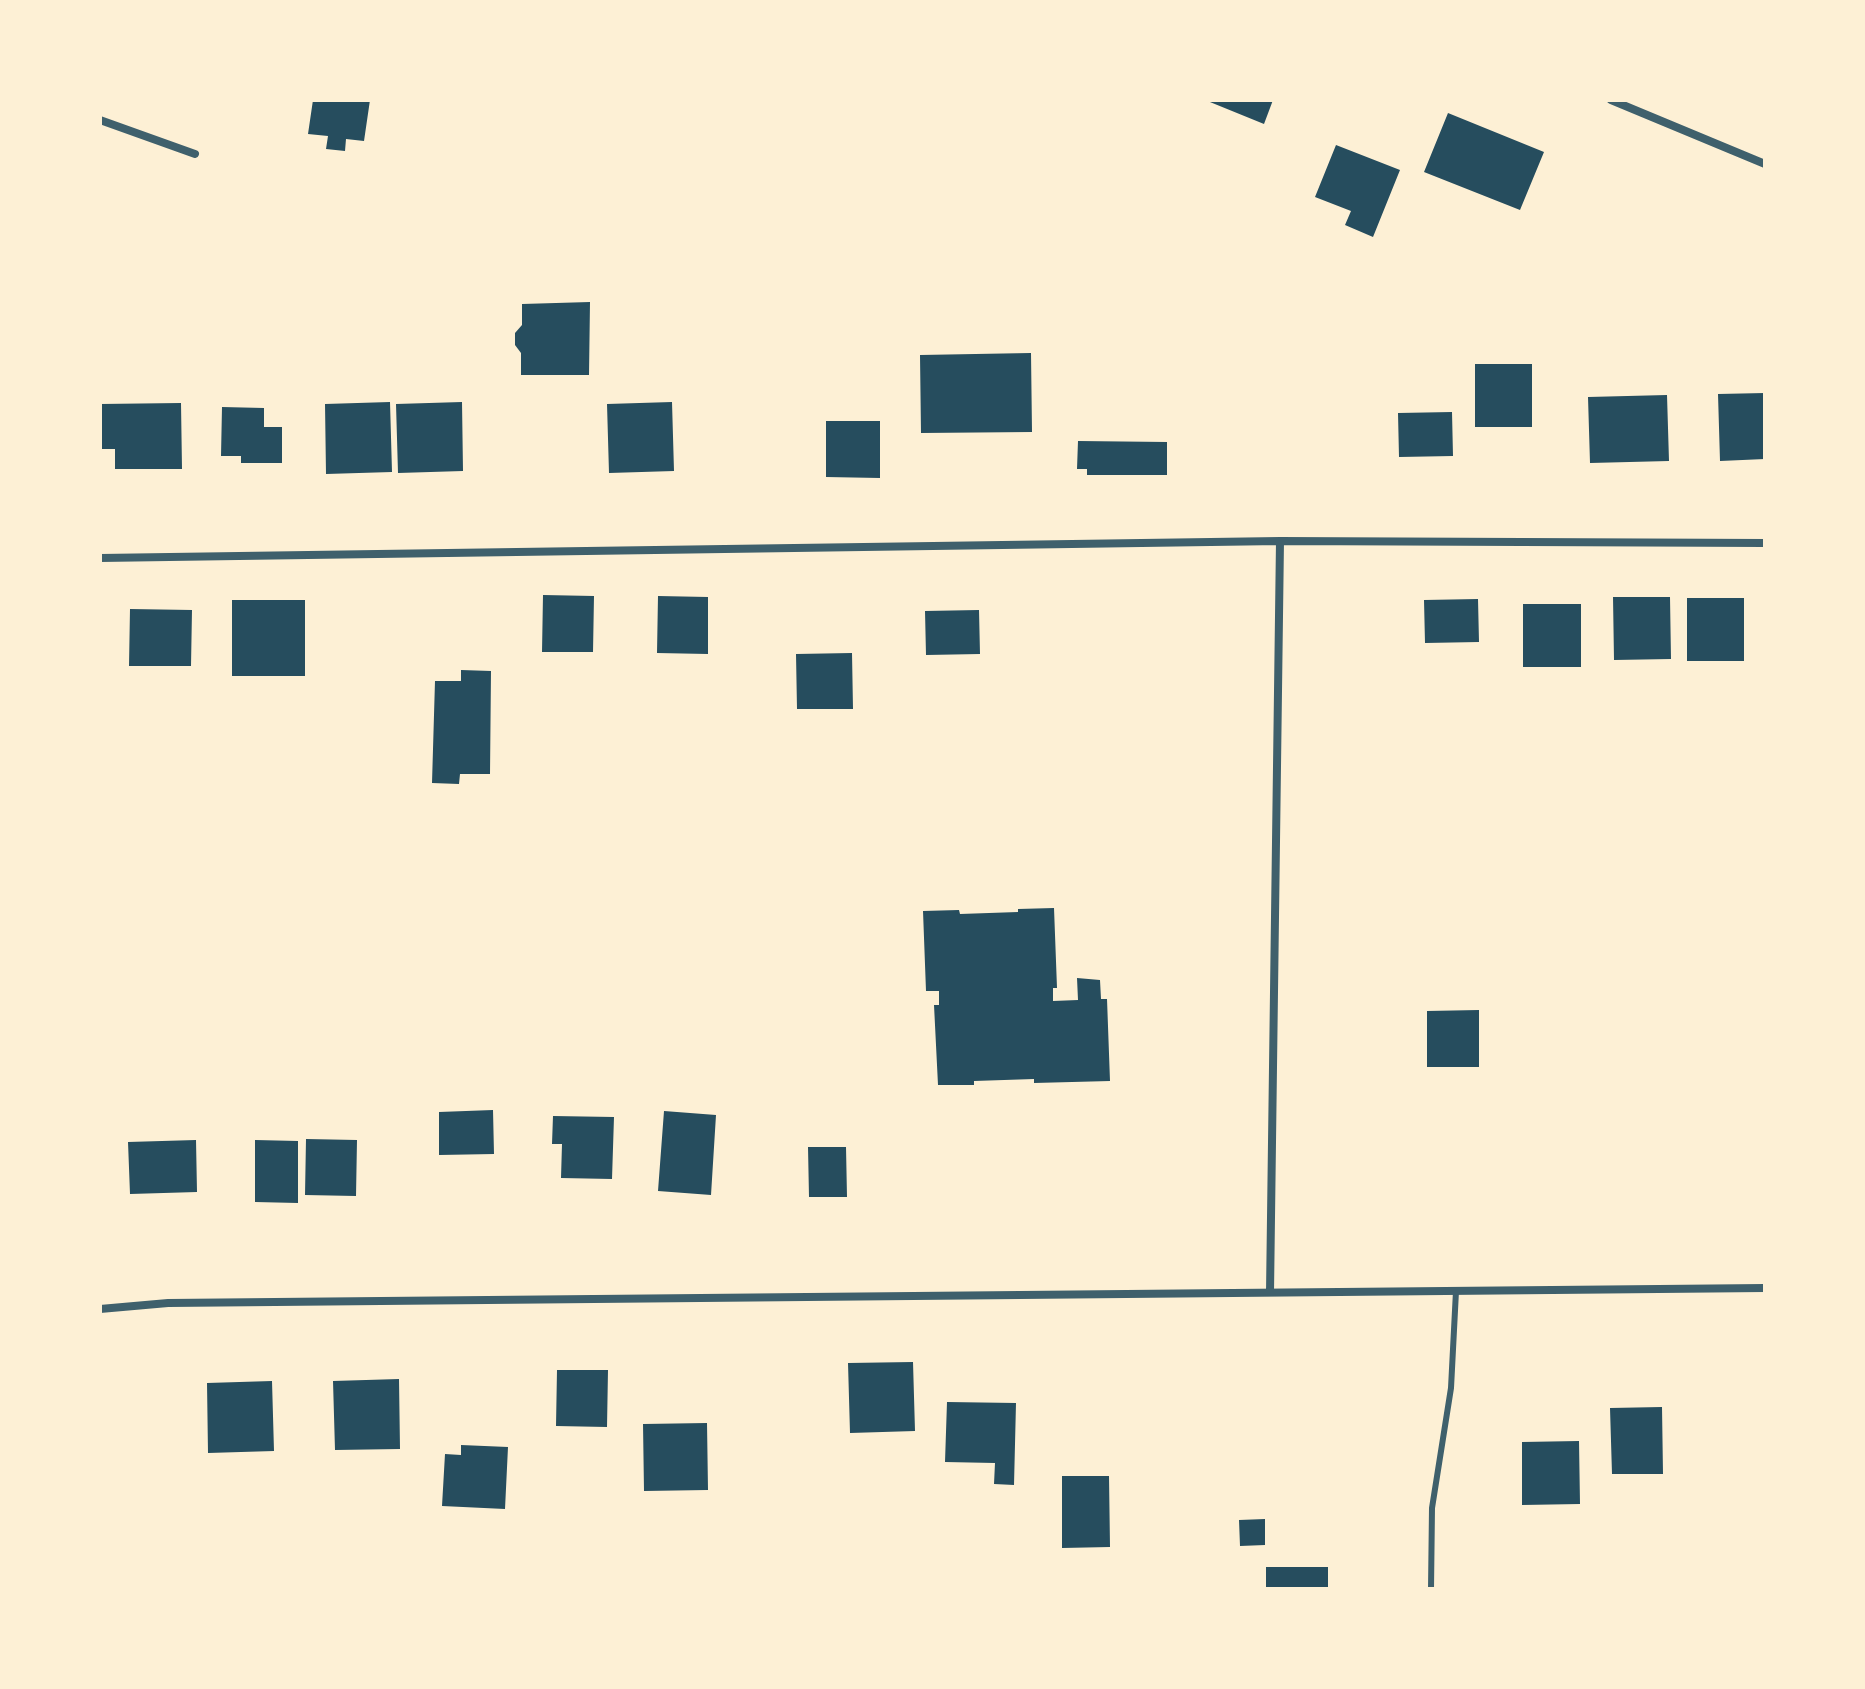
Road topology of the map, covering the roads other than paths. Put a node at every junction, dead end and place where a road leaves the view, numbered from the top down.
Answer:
1 (1611, 100) edge
2 (100, 120) edge
3 (195, 154) dead end
4 (1765, 164) edge
5 (1280, 541) junction
6 (1765, 543) edge
7 (100, 558) edge
8 (1765, 1288) edge
9 (1456, 1291) junction
10 (1270, 1292) junction
11 (100, 1309) edge
12 (1431, 1589) edge

1 - 4 street
2 - 3 street
5 - 6 street
5 - 7 street
5 - 10 street
8 - 9 street
9 - 10 street
9 - 12 lane
10 - 11 street

